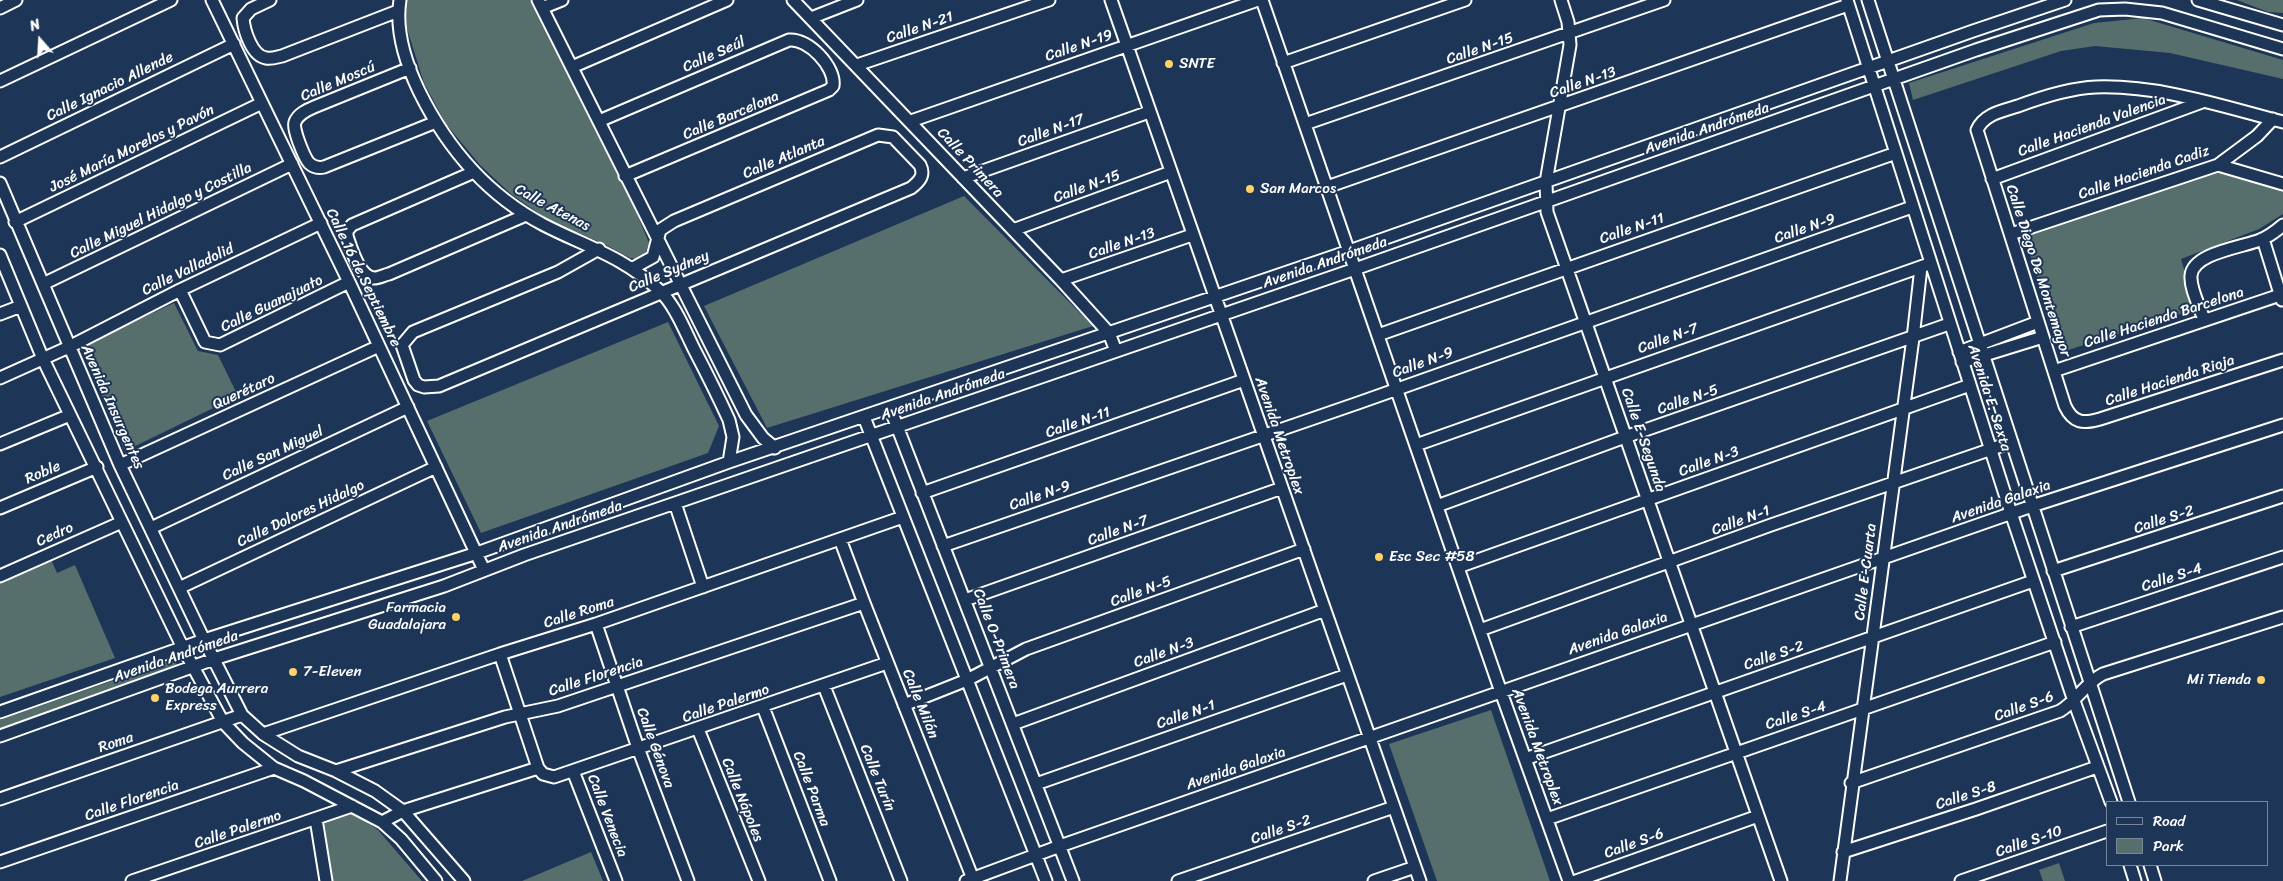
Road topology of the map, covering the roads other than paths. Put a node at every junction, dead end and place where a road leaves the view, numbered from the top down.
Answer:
1 (16, 0) edge
2 (170, 0) edge
3 (212, 0) edge
4 (270, 0) edge
5 (562, 0) edge
6 (727, 0) edge
7 (793, 0) edge
8 (857, 0) edge
9 (1049, 0) edge
10 (1111, 0) edge
11 (1258, 0) edge
12 (1262, 0) edge
13 (1465, 0) edge
14 (1562, 0) edge
15 (1664, 0) edge
16 (1868, 0) edge
17 (2065, 0) edge
18 (2198, 0) edge
19 (1848, 2) edge
20 (540, 4) edge
21 (399, 6) edge
22 (0, 8) edge
23 (811, 18) junction
24 (2283, 24) edge
25 (1570, 33) junction
26 (234, 44) junction
27 (1127, 46) junction
28 (2283, 48) edge
29 (1888, 61) junction
30 (1283, 63) junction
31 (857, 65) junction
32 (572, 67) junction
33 (410, 68) junction
34 (1869, 68) junction
35 (832, 72) joint
36 (1894, 80) junction
37 (0, 81) edge
38 (1875, 86) junction
39 (2202, 102) junction
40 (262, 103) junction
41 (1558, 107) junction
42 (1149, 112) junction
43 (599, 121) junction
44 (910, 121) junction
45 (2278, 121) edge
46 (436, 122) junction
47 (1305, 124) junction
48 (1896, 153) junction
49 (0, 157) edge
50 (292, 164) junction
51 (920, 164) joint
52 (2218, 164) junction
53 (474, 172) junction
54 (1171, 172) junction
55 (625, 176) junction
56 (963, 178) junction
57 (1992, 179) junction
58 (1546, 182) junction
59 (0, 184) edge
60 (2283, 184) edge
61 (1327, 187) junction
62 (1546, 201) junction
63 (1912, 207) junction
64 (526, 215) junction
65 (15, 222) junction
66 (321, 223) junction
67 (2283, 225) edge
68 (1013, 230) junction
69 (2011, 234) junction
70 (1192, 235) junction
71 (656, 237) junction
72 (2263, 239) junction
73 (599, 249) junction
74 (1349, 251) junction
75 (0, 255) edge
76 (1926, 266) junction
77 (633, 268) junction
78 (1566, 268) junction
79 (1356, 269) junction
80 (1060, 280) junction
81 (349, 282) junction
82 (680, 283) junction
83 (43, 284) junction
84 (180, 290) junction
85 (660, 292) junction
86 (1215, 297) junction
87 (2282, 297) edge
88 (21, 306) junction
89 (0, 314) edge
90 (1221, 314) junction
91 (2204, 320) junction
92 (1585, 321) junction
93 (2038, 322) junction
94 (1949, 324) junction
95 (1109, 333) junction
96 (706, 335) junction
97 (1378, 335) junction
98 (2043, 337) junction
99 (1913, 338) junction
100 (691, 342) junction
101 (1979, 344) junction
102 (379, 346) junction
103 (69, 347) junction
104 (1116, 351) junction
105 (1983, 356) junction
106 (1961, 357) junction
107 (43, 359) junction
108 (2283, 360) edge
109 (2054, 370) junction
110 (1605, 377) junction
111 (0, 378) edge
112 (1244, 380) junction
113 (1970, 385) junction
114 (1396, 389) junction
115 (408, 407) junction
116 (890, 408) junction
117 (1903, 409) junction
118 (2068, 413) joint
119 (70, 414) junction
120 (864, 417) junction
121 (2283, 425) edge
122 (897, 426) junction
123 (872, 435) junction
124 (1263, 436) junction
125 (1625, 437) junction
126 (2012, 442) junction
127 (0, 444) edge
128 (1416, 445) junction
129 (775, 448) junction
130 (1990, 449) junction
131 (729, 462) junction
132 (120, 465) junction
133 (97, 467) junction
134 (436, 467) junction
135 (1893, 484) junction
136 (1282, 488) junction
137 (922, 494) junction
138 (2283, 496) edge
139 (1648, 500) junction
140 (675, 503) junction
141 (1437, 506) junction
142 (2032, 506) junction
143 (0, 508) edge
144 (2011, 514) junction
145 (903, 517) junction
146 (122, 522) junction
147 (151, 528) junction
148 (840, 539) junction
149 (943, 546) junction
150 (1304, 549) junction
151 (477, 553) junction
152 (2283, 557) edge
153 (1882, 558) junction
154 (1670, 562) junction
155 (1458, 567) junction
156 (484, 570) junction
157 (2053, 571) junction
158 (0, 576) edge
159 (2033, 581) junction
160 (703, 587) junction
161 (179, 588) junction
162 (965, 600) junction
163 (864, 603) junction
164 (1325, 610) junction
165 (2283, 617) edge
166 (596, 624) junction
167 (1692, 624) junction
168 (2071, 627) junction
169 (1480, 630) junction
170 (1873, 637) junction
171 (204, 640) junction
172 (2055, 642) junction
173 (183, 648) junction
174 (500, 654) junction
175 (214, 659) junction
176 (888, 663) junction
177 (193, 666) junction
178 (991, 667) junction
179 (1347, 675) junction
180 (967, 680) junction
181 (2090, 682) junction
182 (617, 686) junction
183 (824, 686) junction
184 (1501, 692) junction
185 (1715, 692) junction
186 (2074, 702) junction
187 (904, 705) junction
188 (763, 707) junction
189 (1862, 710) junction
190 (0, 712) edge
191 (520, 713) junction
192 (242, 715) junction
193 (223, 722) junction
194 (1013, 724) junction
195 (698, 729) junction
196 (263, 734) junction
197 (0, 736) edge
198 (1370, 739) junction
199 (638, 748) junction
200 (1736, 752) junction
201 (1525, 759) junction
202 (2097, 766) junction
203 (274, 768) junction
204 (538, 768) junction
205 (336, 771) junction
206 (573, 771) junction
207 (1852, 783) junction
208 (1036, 784) junction
209 (0, 799) edge
210 (2111, 801) edge
211 (2130, 801) edge
212 (352, 806) junction
213 (1394, 807) junction
214 (403, 811) junction
215 (1758, 816) junction
216 (316, 819) junction
217 (1547, 819) junction
218 (382, 822) junction
219 (2106, 831) edge
220 (1060, 846) junction
221 (1843, 852) junction
222 (1036, 855) junction
223 (0, 862) edge
224 (2130, 866) edge
225 (2150, 866) edge
226 (1415, 867) junction
227 (323, 880) edge
228 (970, 880) edge
229 (1778, 880) edge
230 (132, 881) edge
231 (436, 881) edge
232 (464, 881) edge
233 (616, 881) edge
234 (688, 881) edge
235 (759, 881) edge
236 (830, 881) edge
237 (901, 881) edge
238 (1046, 881) edge
239 (1073, 881) edge
240 (1178, 881) edge
241 (1374, 881) edge
242 (1420, 881) edge
243 (1568, 881) edge
244 (1576, 881) edge
245 (1840, 881) edge
246 (1961, 881) edge
247 (2135, 881) edge
248 (2155, 881) edge

1 - 22 street
2 - 37 street
3 - 26 street, Calle 16 de Septiembre
4 - 21 street
5 - 20 street
6 - 32 street
7 - 23 street, Calle Primera
8 - 23 street
9 - 31 street, Calle N-21
10 - 27 street, Avenida Metroplex
11 - 27 street, Calle N-19
12 - 30 street, Avenida Metroplex
13 - 30 street
14 - 25 street, Calle E-Segunda
15 - 25 street, Calle N-15
16 - 29 street, Avenida E. Sexta
17 - 29 street, Avenida Andrómeda
18 - 24 street
19 - 34 street, Avenida E. Sexta
19 - 41 street, Calle N-13
20 - 32 street
21 - 33 street, Calle Atenas
23 - 31 street, Calle Primera
25 - 41 street, Calle E-Segunda
25 - 47 street, Calle N-15
26 - 40 street, Calle 16 de Septiembre
26 - 49 street, Calle Ignacio Allende
27 - 42 street, Avenida Metroplex
27 - 44 street, Calle N-19
28 - 36 street, Avenida Andrómeda
29 - 34 street, Avenida Andrómeda
29 - 36 street, Avenida E. Sexta
30 - 47 street, Avenida Metroplex
31 - 44 street, Calle Primera
32 - 43 street
33 - 46 street, Calle Atenas
33 - 46 street, Calle Moscú
34 - 38 street, Avenida E. Sexta
34 - 58 street, Avenida Andrómeda
35 - 43 street, Calle Seúl
35 - 55 street, Calle Barcelona
36 - 38 street, Avenida Andrómeda
36 - 101 street, Avenida E. Sexta
38 - 48 street, Avenida E. Sexta
38 - 62 street, Avenida Andrómeda
39 - 45 street
39 - 57 street, Calle Hacienda Valencia
39 - 57 street, Calle Diego De Montemayor
40 - 50 street, Calle 16 de Septiembre
40 - 65 street, José María Morelos y Pavón
41 - 58 street, Calle E-Segunda
41 - 61 street, Calle N-13
42 - 54 street, Avenida Metroplex
42 - 56 street, Calle N-17
43 - 55 street
44 - 56 street, Calle Primera
45 - 52 street, Calle Hacienda Cadiz
46 - 53 street, Calle Atenas
47 - 61 street, Avenida Metroplex
48 - 63 street, Avenida E. Sexta
48 - 78 street, Calle N-11
50 - 66 street, Calle 16 de Septiembre
50 - 83 street, Calle Miguel Hidalgo y Costilla
51 - 71 street, Calle Atlanta
51 - 82 street, Calle Sydney
52 - 60 street
52 - 69 street, Calle Hacienda Cadiz
53 - 64 street, Calle Atenas
53 - 64 street
54 - 68 street, Calle N-15
54 - 70 street, Avenida Metroplex
55 - 71 street
56 - 68 street, Calle Primera
57 - 69 street, Calle Diego De Montemayor
58 - 62 street, Calle E-Segunda
58 - 74 street, Avenida Andrómeda
59 - 65 street, Avenida Insurgentes
61 - 74 street, Avenida Metroplex
62 - 78 street, Calle E-Segunda
62 - 79 street, Avenida Andrómeda
63 - 76 street, Avenida E. Sexta
63 - 92 street, Calle N-9
64 - 73 street, Calle Atenas
65 - 83 street, Avenida Insurgentes
66 - 81 street, Calle 16 de Septiembre
66 - 84 street, Calle Valladolid
67 - 72 street
68 - 80 street, Calle Primera
69 - 93 street, Calle Diego De Montemayor
70 - 80 street, Calle N-13
70 - 86 street, Avenida Metroplex
71 - 77 street
71 - 82 street
72 - 87 street
72 - 91 street
73 - 77 street, Calle Atenas
73 - 85 street, Calle Sydney
74 - 79 street, Avenida Metroplex
74 - 86 street, Avenida Andrómeda
75 - 88 street
76 - 94 street, Avenida E. Sexta
76 - 99 street, Calle E-Cuarta
76 - 110 street, Calle N-7
77 - 85 street, Calle Atenas
78 - 92 street, Calle E-Segunda
78 - 97 street, Calle N-11
79 - 90 street, Avenida Andrómeda
79 - 97 street, Avenida Metroplex
80 - 95 street, Calle Primera
81 - 84 street, Calle Guanajuato
81 - 102 street, Calle 16 de Septiembre
82 - 85 street, Calle Sydney
82 - 96 street
83 - 103 street, Avenida Insurgentes
84 - 103 street, Calle Valladolid
85 - 100 street, Calle Atenas
86 - 90 street, Avenida Metroplex
86 - 95 street, Avenida Andrómeda
87 - 91 street, Calle Hacienda Barcelona
88 - 89 street
88 - 107 street
90 - 104 street, Avenida Andrómeda
90 - 112 street, Avenida Metroplex
91 - 109 street, Calle Hacienda Barcelona
92 - 110 street, Calle E-Segunda
92 - 114 street, Calle N-9
93 - 98 street, Calle Diego De Montemayor
93 - 101 street
94 - 99 street, Calle N-5
94 - 106 street, Avenida E. Sexta
95 - 104 street, Calle Primera
95 - 116 street, Avenida Andrómeda
96 - 100 street
96 - 129 street
97 - 114 street, Avenida Metroplex
98 - 105 street
98 - 109 street, Calle Diego De Montemayor
99 - 117 street, Calle E-Cuarta
99 - 125 street, Calle N-5
100 - 131 street, Calle Atenas
101 - 105 street, Avenida E. Sexta
101 - 106 street
102 - 115 street, Calle 16 de Septiembre
102 - 132 street, Querétaro
103 - 107 street, Calle Valladolid
103 - 132 street, Avenida Insurgentes
104 - 122 street, Avenida Andrómeda
105 - 106 street
105 - 126 street, Avenida E. Sexta
106 - 113 street, Avenida E. Sexta
107 - 111 street, Calle Valladolid
107 - 119 street
108 - 118 street, Calle Hacienda Rioja
109 - 118 street, Calle Diego De Montemayor
110 - 125 street, Calle E-Segunda
110 - 128 street, Calle N-7
112 - 124 street, Avenida Metroplex
112 - 137 street, Calle N-11
113 - 117 street, Calle N-3
113 - 130 street, Avenida E. Sexta
114 - 124 street, Calle N-9
114 - 128 street, Avenida Metroplex
115 - 134 street, Calle 16 de Septiembre
115 - 147 street, Calle San Miguel
116 - 120 street, Avenida Andrómeda
116 - 122 street, Calle O-Primera
117 - 135 street, Calle E-Cuarta
117 - 139 street, Calle N-3
119 - 127 street
119 - 133 street
120 - 123 street
120 - 129 street, Avenida Andrómeda
121 - 142 street, Avenida Galaxia
122 - 123 street, Avenida Andrómeda
122 - 137 street, Calle O-Primera
123 - 140 street, Avenida Andrómeda
123 - 145 street
124 - 136 street, Avenida Metroplex
124 - 149 street, Calle N-9
125 - 139 street, Calle E-Segunda
125 - 141 street, Calle N-5
126 - 130 street, Calle N-1
126 - 142 street, Avenida E. Sexta
128 - 141 street, Avenida Metroplex
129 - 131 street, Avenida Andrómeda
130 - 135 street, Calle N-1
130 - 144 street, Avenida E. Sexta
131 - 151 street, Avenida Andrómeda
132 - 147 street, Avenida Insurgentes
133 - 143 street, Roble
133 - 146 street
134 - 151 street, Calle 16 de Septiembre
134 - 161 street, Calle Dolores Hidalgo
135 - 153 street, Calle E-Cuarta
135 - 154 street, Calle N-1
136 - 150 street, Avenida Metroplex
136 - 162 street, Calle N-7
137 - 149 street, Calle O-Primera
138 - 157 street, Calle S-2
139 - 154 street, Calle E-Segunda
139 - 155 street, Calle N-3
140 - 156 street, Avenida Andrómeda
140 - 160 street
141 - 155 street, Avenida Metroplex
142 - 144 street, Avenida Galaxia
142 - 157 street, Avenida E. Sexta
144 - 153 street, Avenida Galaxia
144 - 159 street, Avenida E. Sexta
145 - 148 street, Calle Roma
145 - 180 street
146 - 158 street, Cedro
146 - 173 street
147 - 161 street, Avenida Insurgentes
148 - 160 street, Calle Roma
148 - 163 street, Calle Milán
149 - 162 street, Calle O-Primera
150 - 164 street, Avenida Metroplex
150 - 178 street, Calle N-5
151 - 156 street, Calle 16 de Septiembre
151 - 171 street, Avenida Andrómeda
152 - 168 street, Calle S-4
153 - 167 street, Avenida Galaxia
153 - 170 street, Calle E-Cuarta
154 - 167 street, Calle E-Segunda
154 - 169 street, Calle N-1
155 - 169 street, Avenida Metroplex
156 - 175 street, Avenida Andrómeda
157 - 168 street, Avenida E. Sexta
159 - 170 street, Calle S-2
159 - 172 street, Avenida E. Sexta
160 - 166 street, Calle Roma
161 - 171 street, Avenida Insurgentes
162 - 178 street, Calle O-Primera
163 - 176 street, Calle Milán
163 - 182 street, Calle Florencia
164 - 179 street, Avenida Metroplex
164 - 194 street, Calle N-3
165 - 181 street, Calle S-6
166 - 174 street, Calle Roma
166 - 182 street, Calle Génova
167 - 184 street, Avenida Galaxia
167 - 185 street, Calle E-Segunda
168 - 181 street, Avenida E. Sexta
169 - 184 street, Avenida Metroplex
170 - 185 street, Calle S-2
170 - 189 street, Calle E-Cuarta
171 - 173 street, Avenida Andrómeda
171 - 175 street, Avenida Insurgentes
172 - 186 street, Avenida E. Sexta
172 - 189 street, Calle S-4
173 - 177 street
173 - 190 street, Avenida Andrómeda
174 - 191 street
174 - 196 street, Calle Roma
175 - 177 street, Avenida Andrómeda
175 - 192 street, Avenida Insurgentes
176 - 183 street, Calle Palermo
176 - 187 street, Calle Milán
177 - 193 street
177 - 197 street, Avenida Andrómeda
178 - 180 street, Calle N-5
178 - 194 street, Calle O-Primera
179 - 198 street, Avenida Metroplex
179 - 208 street, Calle N-1
180 - 187 street, Calle N-5
180 - 222 street
181 - 186 street, Calle S-6
181 - 211 street, Avenida E. Sexta
182 - 191 street, Calle Florencia
182 - 199 street, Calle Génova
183 - 188 street, Calle Palermo
183 - 237 street, Calle Turín
184 - 198 street, Avenida Galaxia
184 - 201 street, Avenida Metroplex
185 - 200 street, Calle E-Segunda
185 - 201 street, Calle S-2
186 - 202 street, Avenida E. Sexta
186 - 207 street, Calle S-6
187 - 228 street, Calle Milán
188 - 195 street, Calle Palermo
188 - 236 street, Calle Parma
189 - 200 street, Calle S-4
189 - 207 street, Calle E-Cuarta
191 - 204 street
191 - 205 street, Calle Florencia
192 - 193 street, Roma
192 - 196 street
193 - 203 street
193 - 209 street, Roma
194 - 208 street, Calle O-Primera
195 - 199 street, Calle Palermo
195 - 235 street, Calle Nápoles
196 - 205 street
198 - 213 street, Avenida Metroplex
198 - 220 street, Avenida Galaxia
199 - 206 street, Calle Palermo
199 - 234 street, Calle Génova
200 - 215 street, Calle E-Segunda
200 - 217 street, Calle S-4
201 - 217 street, Avenida Metroplex
202 - 210 street, Avenida E. Sexta
202 - 221 street, Calle S-8
203 - 212 street
203 - 223 street, Calle Florencia
204 - 206 street, Calle Venecia
204 - 214 street
205 - 214 street
206 - 233 street, Calle Venecia
207 - 221 street, Calle E-Cuarta
208 - 220 street, Calle O-Primera
212 - 216 street, Calle Palermo
212 - 218 street
213 - 226 street, Avenida Metroplex
213 - 240 street, Calle S-2
214 - 218 street
214 - 232 street
215 - 229 street, Calle E-Segunda
215 - 244 street, Calle S-6
216 - 227 street
216 - 230 street, Calle Palermo
217 - 243 street, Avenida Metroplex
218 - 231 street
219 - 246 street, Calle S-10
220 - 222 street, Avenida Galaxia
220 - 239 street, Calle O-Primera
221 - 245 street, Calle E-Cuarta
222 - 228 street, Avenida Galaxia
222 - 238 street
224 - 247 street
225 - 248 street
226 - 241 street
226 - 242 street, Avenida Metroplex

